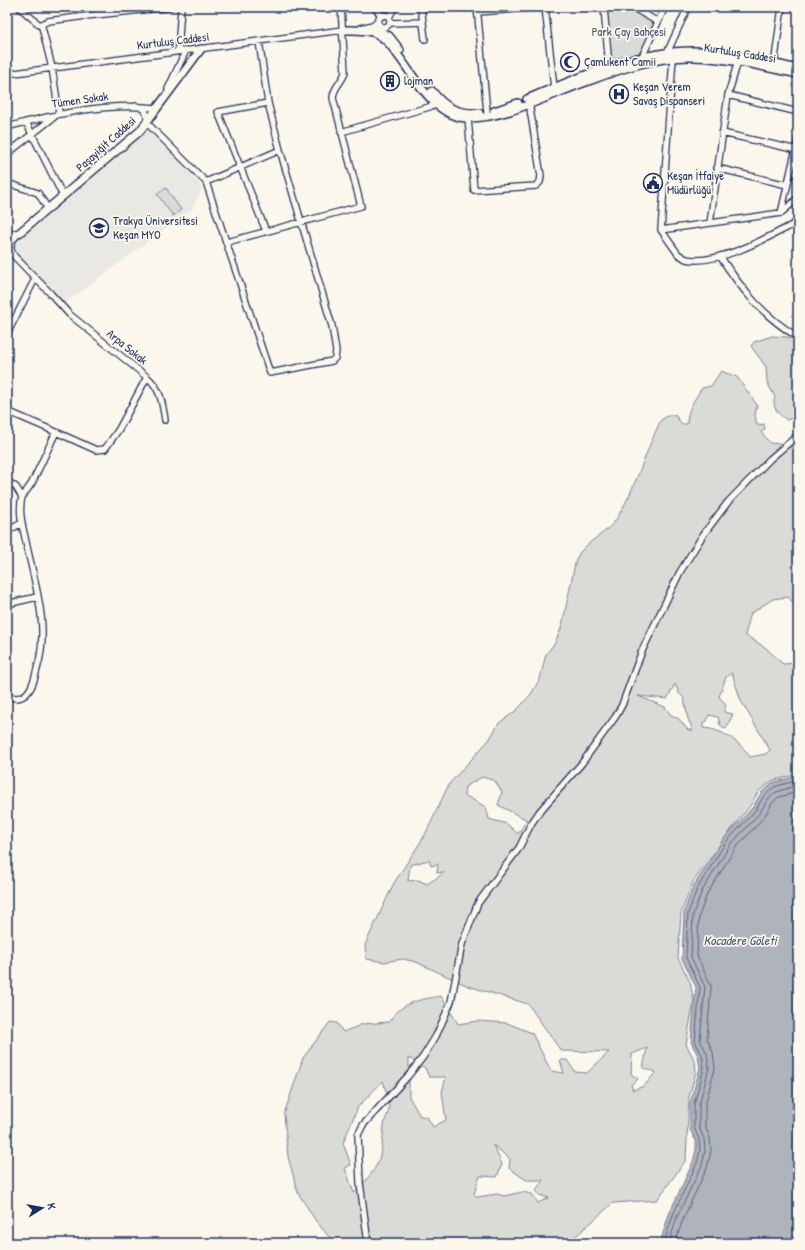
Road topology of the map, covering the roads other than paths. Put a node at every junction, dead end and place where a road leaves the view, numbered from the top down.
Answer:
1 (19, 7) edge
2 (170, 7) edge
3 (181, 7) edge
4 (341, 7) edge
5 (374, 7) edge
6 (395, 7) edge
7 (421, 7) edge
8 (545, 7) edge
9 (604, 7) edge
10 (632, 7) edge
11 (665, 7) edge
12 (688, 7) edge
13 (782, 7) edge
14 (526, 8) edge
15 (477, 10) edge
16 (380, 17) junction
17 (389, 22) junction
18 (423, 22) junction
19 (658, 22) junction
20 (40, 24) junction
21 (361, 28) junction
22 (343, 30) junction
23 (390, 36) junction
24 (425, 39) dead end
25 (259, 41) junction
26 (201, 49) junction
27 (186, 50) junction
28 (178, 51) junction
29 (667, 53) junction
30 (642, 57) junction
31 (673, 58) junction
32 (738, 61) junction
33 (774, 66) junction
34 (52, 68) junction
35 (609, 68) junction
36 (798, 69) edge
37 (7, 74) edge
38 (798, 74) edge
39 (554, 88) junction
40 (728, 95) junction
41 (162, 100) junction
42 (529, 103) junction
43 (268, 104) junction
44 (436, 105) junction
45 (136, 106) junction
46 (156, 108) junction
47 (487, 112) junction
48 (798, 112) edge
49 (59, 113) junction
50 (468, 118) junction
51 (26, 122) junction
52 (146, 122) junction
53 (7, 126) edge
54 (341, 132) junction
55 (722, 133) junction
56 (32, 135) junction
57 (798, 140) edge
58 (280, 150) junction
59 (797, 150) edge
60 (7, 154) edge
61 (241, 165) junction
62 (717, 168) junction
63 (206, 182) junction
64 (7, 183) edge
65 (787, 185) junction
66 (63, 196) junction
67 (798, 198) edge
68 (48, 209) junction
69 (780, 213) junction
70 (798, 222) edge
71 (301, 223) junction
72 (710, 223) junction
73 (661, 230) junction
74 (266, 231) junction
75 (9, 241) edge
76 (227, 242) junction
77 (7, 254) edge
78 (720, 256) junction
79 (35, 278) junction
80 (10, 321) edge
81 (7, 334) edge
82 (798, 337) edge
83 (147, 377) junction
84 (7, 412) edge
85 (165, 420) dead end
86 (56, 432) junction
87 (798, 435) edge
88 (7, 481) edge
89 (22, 497) junction
90 (22, 523) junction
91 (7, 531) edge
92 (37, 597) junction
93 (7, 604) edge
94 (7, 694) edge
95 (368, 1243) edge

1 - 20 street
2 - 20 street
3 - 28 street
4 - 22 street
5 - 16 street
6 - 17 street
7 - 18 street
8 - 14 street
8 - 39 street
9 - 35 street
10 - 19 street
11 - 19 street
12 - 29 street
13 - 33 street
14 - 15 street
15 - 47 street
16 - 17 street
16 - 17 street
16 - 21 street
17 - 18 street
17 - 23 street
18 - 24 street
19 - 30 street
20 - 34 street
21 - 22 main road, Kurtuluş Caddesi
21 - 23 main road, Kurtuluş Caddesi
22 - 25 street, Kurtuluş Caddesi
22 - 44 main road, Kurtuluş Caddesi
22 - 54 street
23 - 47 main road, Kurtuluş Caddesi
25 - 26 street, Kurtuluş Caddesi
25 - 43 street
26 - 27 street, Kurtuluş Caddesi
26 - 41 main road, Paşayiğit Caddesi
27 - 28 street, Kurtuluş Caddesi
27 - 41 street
28 - 34 street, Kurtuluş Caddesi
29 - 30 main road, Kurtuluş Caddesi
29 - 33 main road, Kurtuluş Caddesi
30 - 35 main road, Kurtuluş Caddesi
31 - 32 main road, Kurtuluş Caddesi
31 - 42 main road, Kurtuluş Caddesi
31 - 73 street
32 - 33 main road, Kurtuluş Caddesi
32 - 40 street
33 - 36 main road, Kurtuluş Caddesi
33 - 38 main road, Kurtuluş Caddesi
34 - 37 street, Kurtuluş Caddesi
34 - 49 street
35 - 39 main road, Kurtuluş Caddesi
39 - 47 main road, Kurtuluş Caddesi
40 - 48 street
40 - 55 street
41 - 46 main road, Paşayiğit Caddesi
42 - 50 main road, Kurtuluş Caddesi
42 - 50 street
43 - 58 street
43 - 61 street
44 - 50 main road, Kurtuluş Caddesi
44 - 54 street
45 - 46 street, Tümen Sokak
45 - 49 street, Tümen Sokak
45 - 52 street
46 - 52 main road, Paşayiğit Caddesi
49 - 51 street, Tümen Sokak
49 - 56 street
51 - 53 street, Tümen Sokak
51 - 56 street
52 - 63 street
52 - 66 main road, Paşayiğit Caddesi
54 - 71 street
55 - 59 street
55 - 62 street
56 - 60 street
56 - 66 street
57 - 59 street
58 - 61 street
58 - 71 street
59 - 65 street
61 - 63 street
61 - 74 street
62 - 65 street
62 - 72 street
63 - 76 street
64 - 68 street
65 - 69 street
66 - 68 main road, Paşayiğit Caddesi
67 - 69 street
68 - 75 main road, Paşayiğit Caddesi
69 - 72 street
70 - 78 street
71 - 74 street
71 - 76 street
72 - 73 street
73 - 78 street
74 - 76 street
75 - 77 street
75 - 79 street, Arpa Sokak
78 - 82 street
79 - 80 street
79 - 83 street, Arpa Sokak
80 - 81 street
83 - 85 street
83 - 86 street, Arpa Sokak
84 - 86 street
86 - 89 street
87 - 95 street
88 - 89 street
89 - 90 street
90 - 91 street
90 - 92 street
92 - 93 street
92 - 94 street

